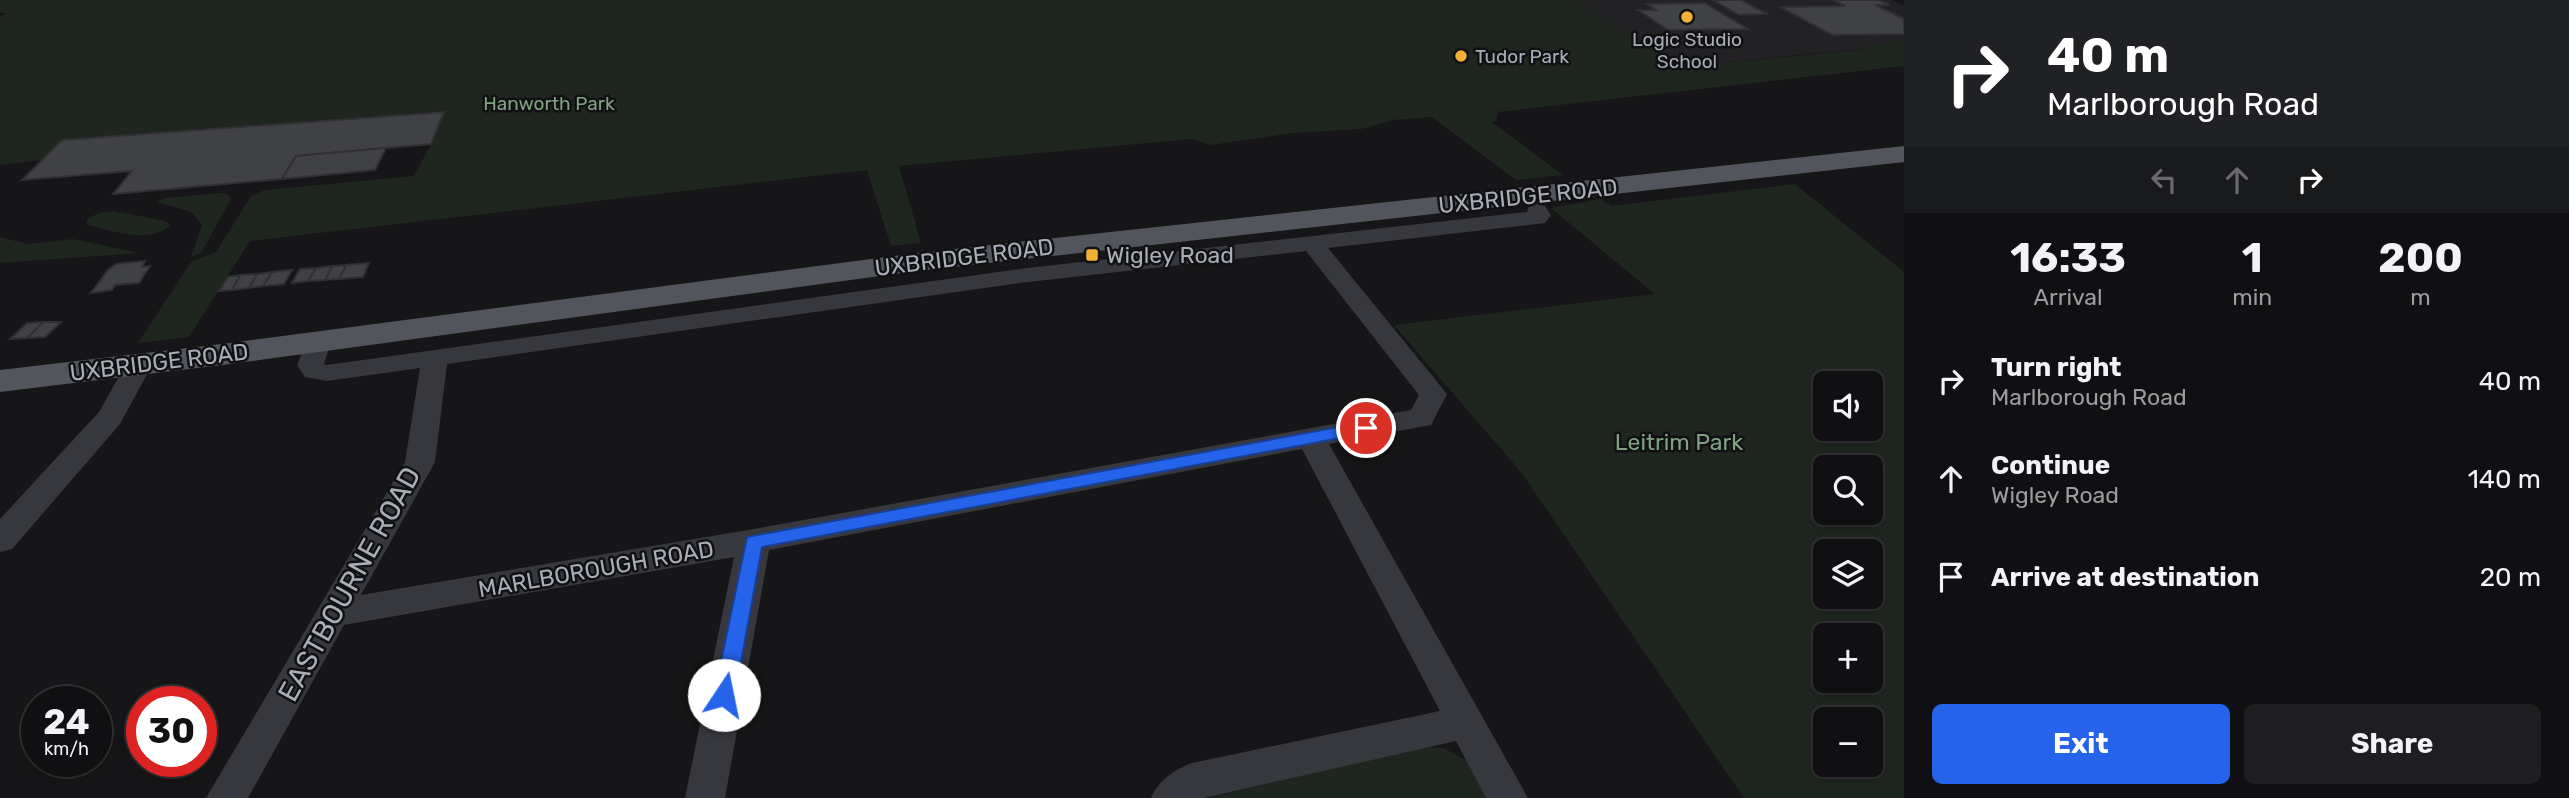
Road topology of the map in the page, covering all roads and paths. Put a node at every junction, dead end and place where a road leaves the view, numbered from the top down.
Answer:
1 (1904, 153) edge
2 (1537, 211) dead end
3 (1311, 242) junction
4 (318, 342) junction
5 (435, 356) junction
6 (139, 366) junction
7 (0, 381) edge
8 (1311, 438) junction
9 (0, 540) edge
10 (754, 541) junction
11 (335, 613) junction
12 (1467, 722) junction
13 (226, 798) edge
14 (705, 798) edge
15 (1171, 798) edge
16 (1508, 798) edge

1 - 4 main road, UXBRIDGE ROAD
2 - 3 street, UXBRIDGE ROAD
3 - 5 street, UXBRIDGE ROAD
3 - 8 street
4 - 5 street, UXBRIDGE ROAD
4 - 6 main road, UXBRIDGE ROAD
5 - 11 street, EASTBOURNE ROAD
6 - 7 main road, UXBRIDGE ROAD
6 - 9 street
8 - 10 street, MARLBOROUGH ROAD
8 - 12 street
10 - 11 street, MARLBOROUGH ROAD
10 - 14 street
11 - 13 street, EASTBOURNE ROAD
12 - 15 street
12 - 16 street

